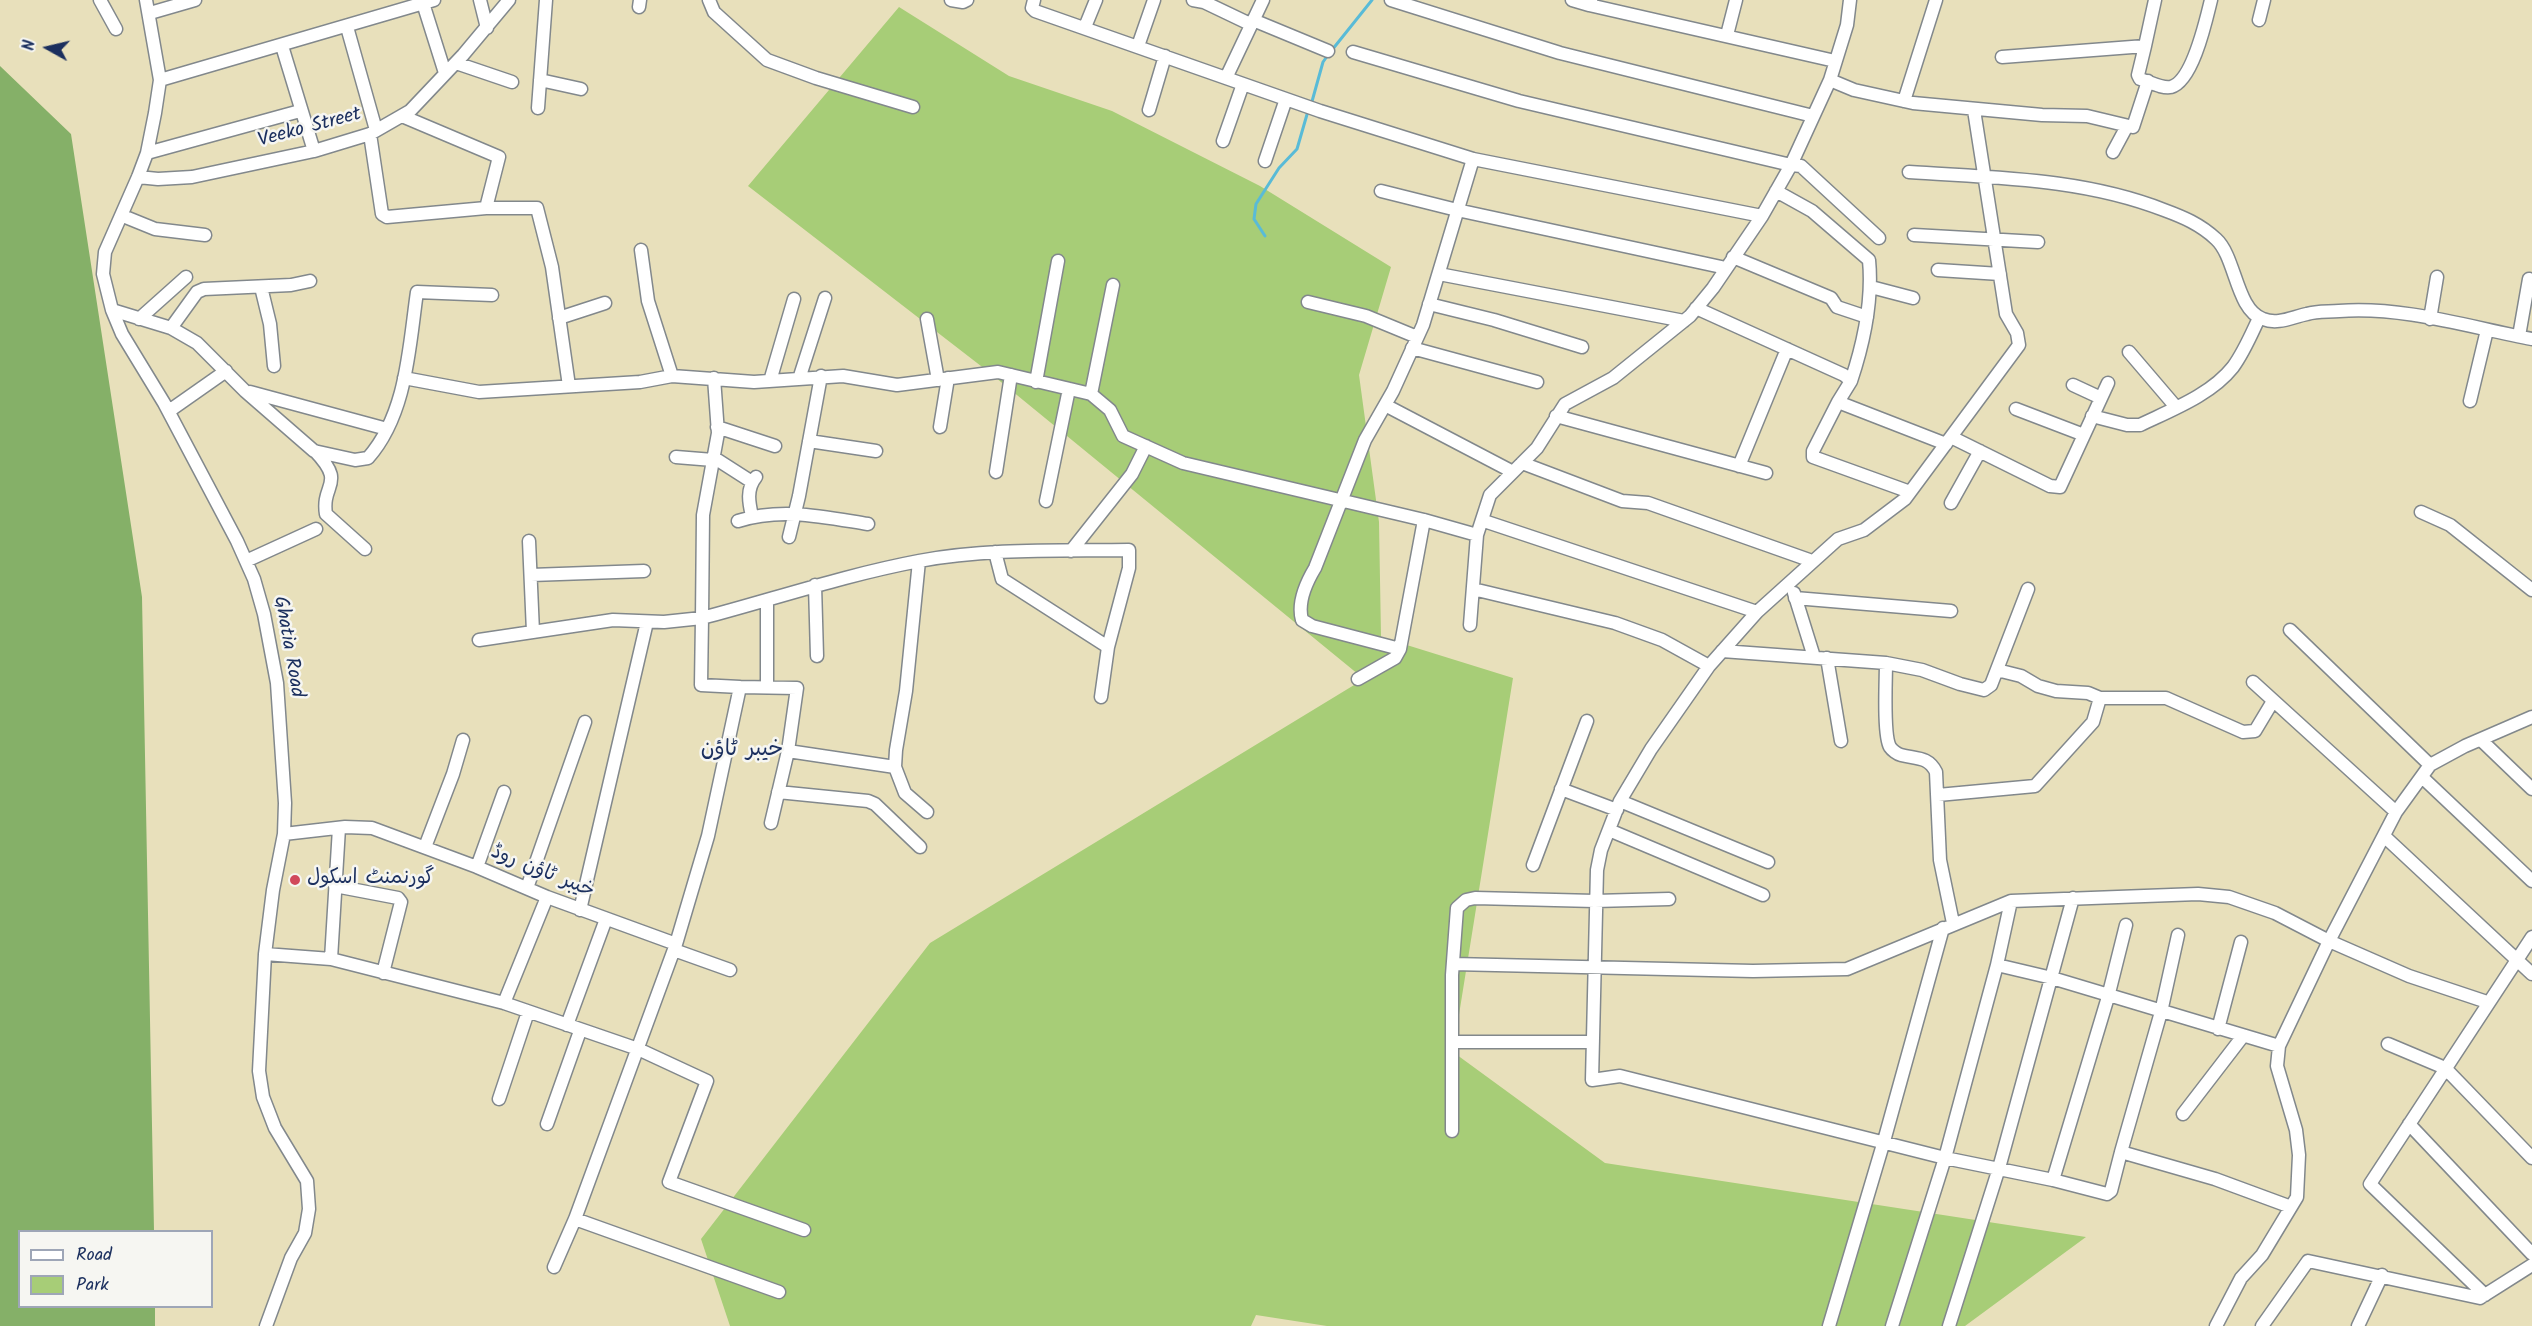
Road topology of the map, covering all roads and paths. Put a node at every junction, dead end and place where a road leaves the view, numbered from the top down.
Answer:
1 (100, 0) edge
2 (146, 0) edge
3 (195, 0) edge
4 (480, 0) edge
5 (510, 0) edge
6 (546, 0) edge
7 (709, 0) edge
8 (951, 0) edge
9 (967, 0) edge
10 (1034, 0) edge
11 (1096, 0) edge
12 (1154, 0) edge
13 (1193, 0) edge
14 (1263, 0) edge
15 (1391, 0) edge
16 (1572, 0) edge
17 (1736, 0) edge
18 (1850, 0) edge
19 (1936, 0) edge
20 (2155, 0) edge
21 (2211, 0) edge
22 (2264, 0) edge
23 (426, 1) edge
24 (1590, 2) edge
25 (1224, 5) edge
26 (150, 13) junction
27 (2259, 20) dead end
28 (1252, 22) junction
29 (346, 27) junction
30 (487, 27) junction
31 (1085, 27) junction
32 (116, 29) dead end
33 (1727, 35) junction
34 (282, 46) junction
35 (1138, 46) junction
36 (2145, 46) junction
37 (1328, 51) dead end
38 (1353, 52) dead end
39 (1165, 56) junction
40 (2002, 57) dead end
41 (1835, 61) junction
42 (456, 63) junction
43 (445, 73) junction
44 (1226, 78) junction
45 (160, 80) junction
46 (540, 80) junction
47 (1830, 80) junction
48 (2148, 81) junction
49 (512, 82) dead end
50 (1243, 84) junction
51 (581, 88) dead end
52 (1286, 99) junction
53 (1904, 101) junction
54 (914, 107) dead end
55 (538, 108) dead end
56 (1149, 110) dead end
57 (1974, 110) junction
58 (300, 111) junction
59 (402, 116) junction
60 (1813, 116) junction
61 (2127, 126) junction
62 (373, 132) junction
63 (1223, 141) dead end
64 (314, 151) junction
65 (2113, 152) dead end
66 (147, 153) junction
67 (1473, 159) junction
68 (1265, 160) dead end
69 (1791, 165) junction
70 (1909, 172) dead end
71 (138, 177) junction
72 (1984, 177) junction
73 (1776, 190) junction
74 (1381, 191) dead end
75 (486, 208) junction
76 (1457, 210) junction
77 (123, 216) junction
78 (1762, 216) junction
79 (205, 235) dead end
80 (1914, 235) dead end
81 (1879, 238) dead end
82 (1994, 238) junction
83 (2037, 242) dead end
84 (640, 250) dead end
85 (1733, 257) junction
86 (1058, 261) dead end
87 (1726, 268) junction
88 (1938, 270) dead end
89 (1438, 274) junction
90 (2000, 274) junction
91 (2437, 276) dead end
92 (186, 277) dead end
93 (2529, 279) dead end
94 (310, 281) dead end
95 (1113, 285) dead end
96 (261, 287) junction
97 (1872, 287) junction
98 (492, 295) dead end
99 (825, 298) dead end
100 (1913, 298) dead end
101 (794, 299) dead end
102 (1308, 302) dead end
103 (605, 303) dead end
104 (1429, 304) junction
105 (1696, 308) junction
106 (112, 310) junction
107 (1867, 317) junction
108 (559, 318) junction
109 (2259, 318) junction
110 (139, 319) junction
111 (927, 319) dead end
112 (2430, 319) junction
113 (1684, 321) junction
114 (171, 328) junction
115 (2487, 330) junction
116 (2519, 336) junction
117 (2532, 339) edge
118 (1415, 342) junction
119 (1582, 347) dead end
120 (1787, 349) junction
121 (2129, 352) dead end
122 (274, 366) dead end
123 (226, 371) junction
124 (1011, 375) junction
125 (672, 376) junction
126 (821, 376) junction
127 (404, 378) junction
128 (714, 378) junction
129 (799, 379) junction
130 (943, 379) junction
131 (770, 381) junction
132 (1851, 381) junction
133 (1036, 382) junction
134 (1538, 382) dead end
135 (2108, 383) dead end
136 (2073, 385) dead end
137 (569, 386) junction
138 (1069, 389) junction
139 (245, 390) junction
140 (1090, 394) junction
141 (2101, 398) junction
142 (2470, 401) dead end
143 (1838, 402) junction
144 (1385, 405) junction
145 (2176, 407) junction
146 (2016, 409) dead end
147 (168, 411) junction
148 (1556, 416) junction
149 (2092, 416) junction
150 (717, 427) junction
151 (940, 427) dead end
152 (387, 429) junction
153 (2084, 435) junction
154 (809, 441) junction
155 (1948, 441) junction
156 (775, 446) dead end
157 (1146, 446) junction
158 (314, 451) junction
159 (876, 452) dead end
160 (1980, 452) junction
161 (676, 457) dead end
162 (713, 458) junction
163 (1739, 466) junction
164 (1518, 467) junction
165 (996, 472) dead end
166 (1766, 473) dead end
167 (1910, 492) junction
168 (1046, 501) dead end
169 (1342, 502) junction
170 (1951, 504) dead end
171 (795, 512) junction
172 (2421, 512) dead end
173 (752, 516) junction
174 (1424, 520) junction
175 (738, 521) dead end
176 (1484, 521) junction
177 (868, 524) dead end
178 (316, 529) dead end
179 (1477, 536) junction
180 (789, 537) dead end
181 (529, 541) dead end
182 (365, 549) dead end
183 (1071, 551) junction
184 (994, 552) junction
185 (246, 561) junction
186 (919, 561) junction
187 (1812, 561) junction
188 (644, 571) dead end
189 (531, 575) junction
190 (1790, 581) junction
191 (815, 585) junction
192 (1473, 589) junction
193 (2028, 589) dead end
194 (2532, 590) edge
195 (1795, 598) junction
196 (767, 601) junction
197 (1951, 611) dead end
198 (1757, 612) junction
199 (702, 618) junction
200 (647, 622) junction
201 (1470, 626) dead end
202 (2290, 630) dead end
203 (534, 632) junction
204 (479, 640) dead end
205 (1108, 647) junction
206 (1400, 649) junction
207 (1722, 651) junction
208 (817, 656) dead end
209 (1821, 658) junction
210 (1886, 663) junction
211 (1708, 666) junction
212 (1997, 669) junction
213 (1358, 679) dead end
214 (2253, 682) dead end
215 (740, 687) junction
216 (767, 687) junction
217 (1101, 696) dead end
218 (2100, 698) junction
219 (2273, 700) junction
220 (2532, 717) edge
221 (1587, 721) dead end
222 (585, 722) dead end
223 (463, 740) dead end
224 (2481, 740) junction
225 (1841, 741) dead end
226 (788, 751) junction
227 (2430, 765) junction
228 (895, 767) junction
229 (2423, 778) junction
230 (1561, 789) junction
231 (2532, 789) edge
232 (504, 792) dead end
233 (778, 792) junction
234 (1938, 795) junction
235 (1619, 806) junction
236 (927, 812) dead end
237 (2396, 812) junction
238 (771, 823) dead end
239 (339, 828) junction
240 (1609, 830) junction
241 (284, 834) junction
242 (2384, 836) junction
243 (425, 847) junction
244 (920, 847) dead end
245 (1768, 862) dead end
246 (1533, 866) dead end
247 (477, 867) junction
248 (2532, 881) edge
249 (335, 886) junction
250 (527, 888) junction
251 (1763, 895) dead end
252 (547, 897) junction
253 (2073, 898) junction
254 (1669, 899) dead end
255 (1595, 901) junction
256 (2011, 901) junction
257 (580, 910) junction
258 (606, 919) junction
259 (2126, 925) dead end
260 (1948, 926) junction
261 (2178, 935) dead end
262 (2532, 937) edge
263 (2330, 941) junction
264 (2241, 942) dead end
265 (675, 947) junction
266 (266, 954) junction
267 (331, 959) junction
268 (2516, 961) junction
269 (1453, 964) junction
270 (1997, 965) junction
271 (1594, 966) junction
272 (730, 970) dead end
273 (383, 973) junction
274 (2532, 974) edge
275 (2052, 978) junction
276 (2108, 996) junction
277 (2487, 1002) junction
278 (504, 1003) junction
279 (528, 1012) junction
280 (2161, 1012) junction
281 (567, 1025) junction
282 (2218, 1029) junction
283 (580, 1031) junction
284 (2243, 1036) junction
285 (1452, 1042) junction
286 (1593, 1042) junction
287 (2388, 1044) dead end
288 (2279, 1046) junction
289 (638, 1049) junction
290 (2445, 1068) junction
291 (499, 1099) dead end
292 (2183, 1114) dead end
293 (547, 1124) dead end
294 (2409, 1124) junction
295 (1452, 1131) dead end
296 (1884, 1141) junction
297 (2121, 1152) junction
298 (1945, 1158) junction
299 (2532, 1158) edge
300 (1999, 1168) junction
301 (2053, 1180) junction
302 (2291, 1208) junction
303 (575, 1218) junction
304 (804, 1230) dead end
305 (2532, 1254) edge
306 (2532, 1265) edge
307 (554, 1267) dead end
308 (2382, 1275) junction
309 (778, 1292) dead end
310 (2485, 1295) junction
311 (266, 1326) edge
312 (1829, 1326) edge
313 (1892, 1326) edge
314 (1949, 1326) edge
315 (2216, 1326) edge
316 (2262, 1326) edge
317 (2358, 1326) edge

1 - 32 street
2 - 26 street, Ghatia Road
3 - 26 street
4 - 30 street
5 - 30 street, Veeko Street
6 - 46 street
7 - 54 street
8 - 9 street
10 - 31 street
11 - 31 street
12 - 35 street
13 - 25 street
14 - 28 street
15 - 60 street
16 - 24 street
17 - 33 street
18 - 41 street
19 - 53 street
20 - 36 street
21 - 48 street
22 - 27 street
23 - 29 street
23 - 43 street
24 - 33 street
25 - 28 street
26 - 45 street, Ghatia Road
28 - 37 street
28 - 44 street
29 - 34 street
29 - 62 street
30 - 42 street, Veeko Street
31 - 35 street
33 - 41 street
34 - 45 street
34 - 58 street
35 - 39 street
36 - 40 street
36 - 48 street
38 - 69 street
39 - 44 street
39 - 56 street
41 - 47 street
42 - 43 street, Veeko Street
42 - 49 street
43 - 59 street, Veeko Street
44 - 50 street
45 - 66 street, Ghatia Road
46 - 51 street
46 - 55 street
47 - 53 street
47 - 60 street
48 - 61 street
50 - 52 street
50 - 63 street
52 - 67 street
52 - 68 street
53 - 57 street
57 - 61 street
57 - 72 street
58 - 64 street
58 - 66 street
59 - 62 street, Veeko Street
59 - 75 street
60 - 69 street
61 - 65 street
62 - 64 street, Veeko Street
62 - 75 street
64 - 71 street, Veeko Street
66 - 71 street, Ghatia Road
67 - 76 street
67 - 78 street
69 - 73 street
69 - 81 street
70 - 72 street
71 - 77 street, Ghatia Road
72 - 82 street
72 - 109 street
73 - 78 street
73 - 97 street
74 - 76 street
75 - 108 street
76 - 87 street
76 - 89 street
77 - 79 street
77 - 106 street, Ghatia Road
78 - 85 street
80 - 82 street
82 - 83 street
82 - 90 street
84 - 125 street
85 - 87 street
85 - 107 street
86 - 133 street
87 - 105 street
88 - 90 street
89 - 104 street
89 - 113 street
90 - 155 street
91 - 112 street
92 - 110 street
93 - 116 street
94 - 96 street
95 - 140 street
96 - 114 street
96 - 122 street
97 - 100 street
97 - 107 street
98 - 127 street
99 - 129 street
101 - 131 street
102 - 118 street
103 - 108 street
104 - 118 street
104 - 119 street
105 - 113 street
105 - 120 street
106 - 110 street
106 - 147 street, Ghatia Road
107 - 132 street
108 - 137 street
109 - 112 street
109 - 145 street
110 - 114 street
111 - 130 street
112 - 115 street
113 - 148 street
114 - 123 street
115 - 116 street
115 - 142 street
116 - 117 street
118 - 134 street
118 - 144 street
120 - 132 street
120 - 163 street
121 - 145 street
123 - 139 street
123 - 147 street
124 - 130 street
124 - 133 street
124 - 165 street
125 - 128 street
125 - 137 street
126 - 129 street
126 - 130 street
126 - 154 street
127 - 137 street
127 - 152 street
128 - 131 street
128 - 150 street
129 - 131 street
130 - 151 street
132 - 143 street
133 - 138 street
135 - 141 street
136 - 141 street
138 - 140 street
138 - 168 street
139 - 152 street
139 - 158 street
140 - 157 street
141 - 149 street
143 - 155 street
143 - 167 street
144 - 164 street
144 - 169 street
145 - 149 street
146 - 153 street
147 - 185 street, Ghatia Road
148 - 163 street
148 - 164 street
149 - 153 street
150 - 156 street
150 - 162 street
152 - 158 street
153 - 160 street
154 - 159 street
154 - 171 street
155 - 160 street
155 - 167 street
157 - 169 street
157 - 183 street
158 - 182 street
160 - 170 street
161 - 162 street
162 - 173 street
162 - 199 street
163 - 166 street
164 - 176 street
164 - 187 street
167 - 187 street
169 - 174 street
169 - 206 street
171 - 173 street
171 - 177 street
171 - 180 street
172 - 194 street
173 - 175 street
174 - 179 street
174 - 206 street
176 - 179 street
176 - 198 street
178 - 185 street
179 - 192 street
181 - 189 street
183 - 184 street
183 - 205 street
184 - 186 street
184 - 205 street
185 - 241 street, Ghatia Road
186 - 191 street
186 - 228 street
187 - 190 street
188 - 189 street
189 - 203 street
190 - 195 street
190 - 198 street
191 - 196 street
191 - 208 street
192 - 201 street
192 - 211 street
193 - 212 street
195 - 197 street
195 - 209 street
196 - 199 street
196 - 216 street
198 - 207 street
199 - 200 street
199 - 215 street
200 - 203 street
200 - 257 street
202 - 227 street
203 - 204 street
205 - 217 street
206 - 213 street
207 - 209 street
207 - 211 street
209 - 210 street
209 - 225 street
210 - 212 street
210 - 234 street
211 - 235 street
212 - 218 street
214 - 219 street
215 - 216 street
215 - 265 street
216 - 226 street
218 - 219 street
218 - 234 street
219 - 237 street
220 - 224 street
221 - 230 street
222 - 250 street
223 - 243 street
224 - 227 street
224 - 231 street
226 - 228 street
226 - 233 street
227 - 229 street
228 - 236 street
229 - 237 street
229 - 248 street
230 - 235 street
230 - 246 street
232 - 247 street
233 - 238 street
233 - 244 street
234 - 260 street
235 - 240 street
235 - 245 street
237 - 242 street
239 - 241 street, خیبر ٹاؤن روڈ
239 - 243 street, خیبر ٹاؤن روڈ
239 - 249 street
240 - 251 street
240 - 255 street
241 - 266 street, Ghatia Road
242 - 263 street
242 - 268 street
243 - 247 street, خیبر ٹاؤن روڈ
247 - 250 street, خیبر ٹاؤن روڈ
249 - 267 street
249 - 273 street
250 - 252 street, خیبر ٹاؤن روڈ
252 - 257 street, خیبر ٹاؤن روڈ
252 - 278 street
253 - 256 street
253 - 263 street
253 - 275 street
254 - 255 street
255 - 269 street
255 - 271 street
256 - 260 street
256 - 270 street
257 - 258 street, خیبر ٹاؤن روڈ
258 - 265 street, خیبر ٹاؤن روڈ
258 - 281 street
259 - 276 street
260 - 271 street
260 - 296 street
261 - 280 street
262 - 268 street
263 - 277 street
263 - 288 street
264 - 282 street
265 - 272 street, خیبر ٹاؤن روڈ
265 - 289 street
266 - 267 street
266 - 311 street, Ghatia Road
267 - 273 street
268 - 274 street
268 - 277 street
269 - 271 street
269 - 285 street
270 - 275 street
270 - 298 street
271 - 286 street
273 - 278 street
275 - 276 street
275 - 300 street
276 - 280 street
276 - 301 street
277 - 290 street
278 - 279 street
279 - 281 street
279 - 291 street
280 - 282 street
280 - 297 street
281 - 283 street
282 - 284 street
283 - 289 street
283 - 293 street
284 - 288 street
284 - 292 street
285 - 286 street
285 - 295 street
286 - 296 street
287 - 290 street
288 - 302 street
289 - 303 street
289 - 304 street
290 - 294 street
290 - 299 street
294 - 305 street
294 - 310 street
296 - 298 street
296 - 312 street
297 - 301 street
297 - 302 street
298 - 300 street
298 - 313 street
300 - 301 street
300 - 314 street
302 - 315 street
303 - 307 street
303 - 309 street
306 - 310 street
308 - 310 street
308 - 316 street
308 - 317 street

